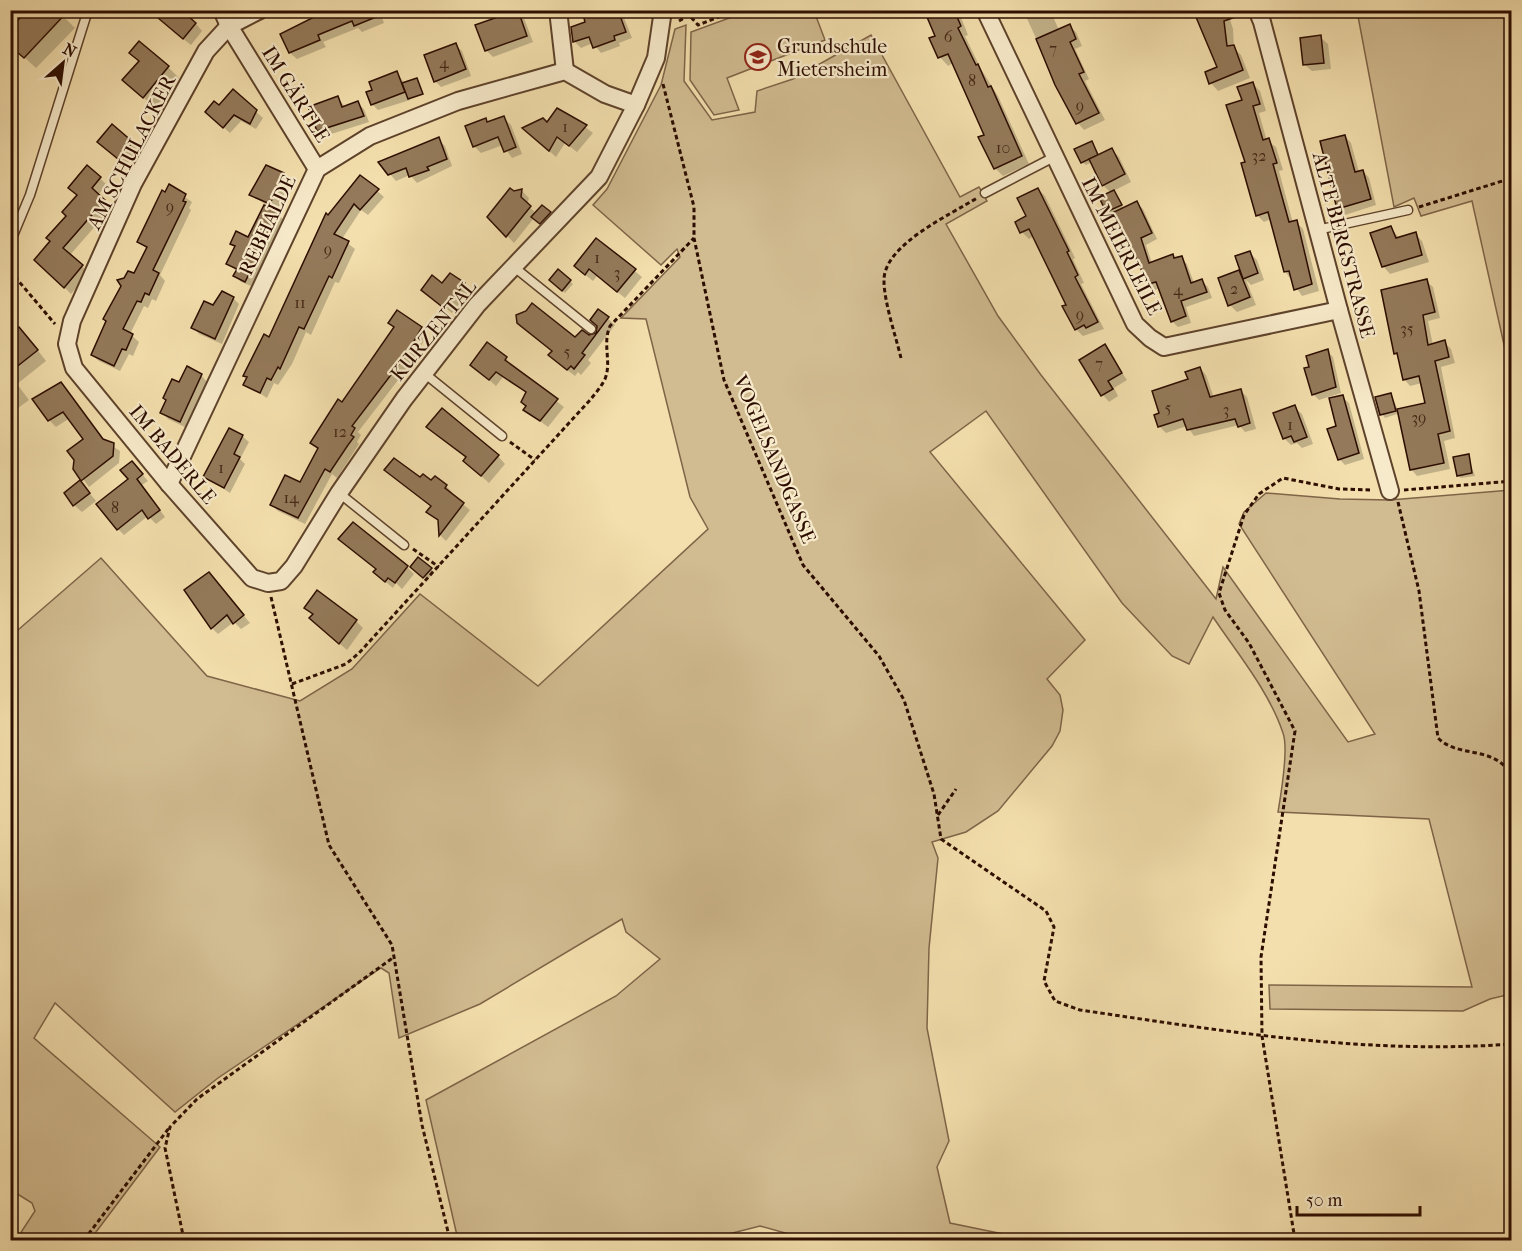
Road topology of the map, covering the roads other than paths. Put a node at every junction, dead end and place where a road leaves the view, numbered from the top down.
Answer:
1 (88, 10) edge
2 (222, 10) edge
3 (260, 10) edge
4 (558, 10) edge
5 (663, 10) edge
6 (985, 10) edge
7 (1257, 10) edge
8 (229, 26) junction
9 (566, 70) junction
10 (636, 105) junction
11 (1054, 157) junction
12 (317, 169) junction
13 (985, 193) road end
14 (1408, 210) road end
15 (1317, 230) junction
16 (10, 243) edge
17 (514, 267) junction
18 (1339, 310) junction
19 (591, 329) dead end
20 (68, 335) joint
21 (424, 373) junction
22 (502, 436) road end
23 (169, 484) junction
24 (1390, 491) road end
25 (339, 493) junction
26 (404, 545) road end
27 (268, 583) joint

1 - 16 lane
2 - 8 street, IM GÄRTLE
3 - 8 street, AM SCHULACKER
4 - 9 street
5 - 10 street, KURZENTAL
6 - 11 street
7 - 15 street, ALTE BERGSTRASSE
8 - 12 street, IM GÄRTLE
8 - 20 street, AM SCHULACKER
9 - 10 street
9 - 12 street, REBHALDE
10 - 17 street, KURZENTAL
11 - 13 lane
11 - 18 street, IM MEIERLEILE
12 - 23 street, REBHALDE
14 - 15 lane
15 - 18 street, ALTE BERGSTRASSE
17 - 19 lane
17 - 21 street, KURZENTAL
18 - 24 street, ALTE BERGSTRASSE
20 - 23 street, IM BADERLE
21 - 22 lane
21 - 25 street, KURZENTAL
23 - 27 street, IM BADERLE
25 - 26 lane
25 - 27 street, KURZENTAL

